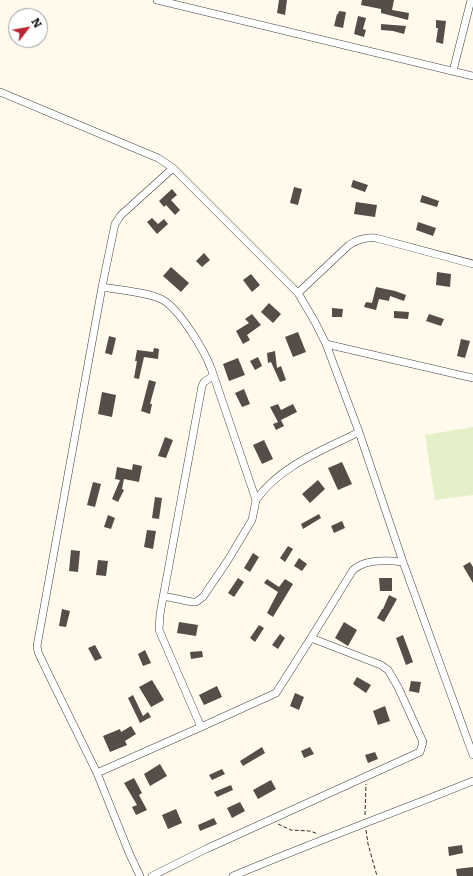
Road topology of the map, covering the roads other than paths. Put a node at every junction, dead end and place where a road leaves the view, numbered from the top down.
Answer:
1 (157, 0) edge
2 (471, 0) edge
3 (178, 2) edge
4 (453, 71) junction
5 (473, 76) edge
6 (0, 92) edge
7 (172, 168) junction
8 (473, 264) edge
9 (102, 287) junction
10 (298, 293) junction
11 (326, 344) junction
12 (213, 376) junction
13 (473, 378) edge
14 (359, 432) junction
15 (256, 500) junction
16 (403, 562) junction
17 (163, 596) junction
18 (311, 638) junction
19 (201, 727) junction
20 (473, 755) edge
21 (97, 773) junction
22 (473, 781) edge
23 (140, 876) edge
24 (152, 876) edge
25 (233, 876) edge

1 - 3 street
2 - 4 street
3 - 4 street
4 - 5 street
6 - 7 street
7 - 9 street
7 - 10 street
8 - 10 street
9 - 12 street
9 - 21 street
10 - 11 street
11 - 13 street
11 - 14 street
12 - 15 street
12 - 17 street
14 - 15 street
14 - 16 street
15 - 17 street
16 - 18 street
16 - 20 street
17 - 19 street
18 - 19 street
18 - 24 street
19 - 21 street
21 - 23 street
22 - 25 street

